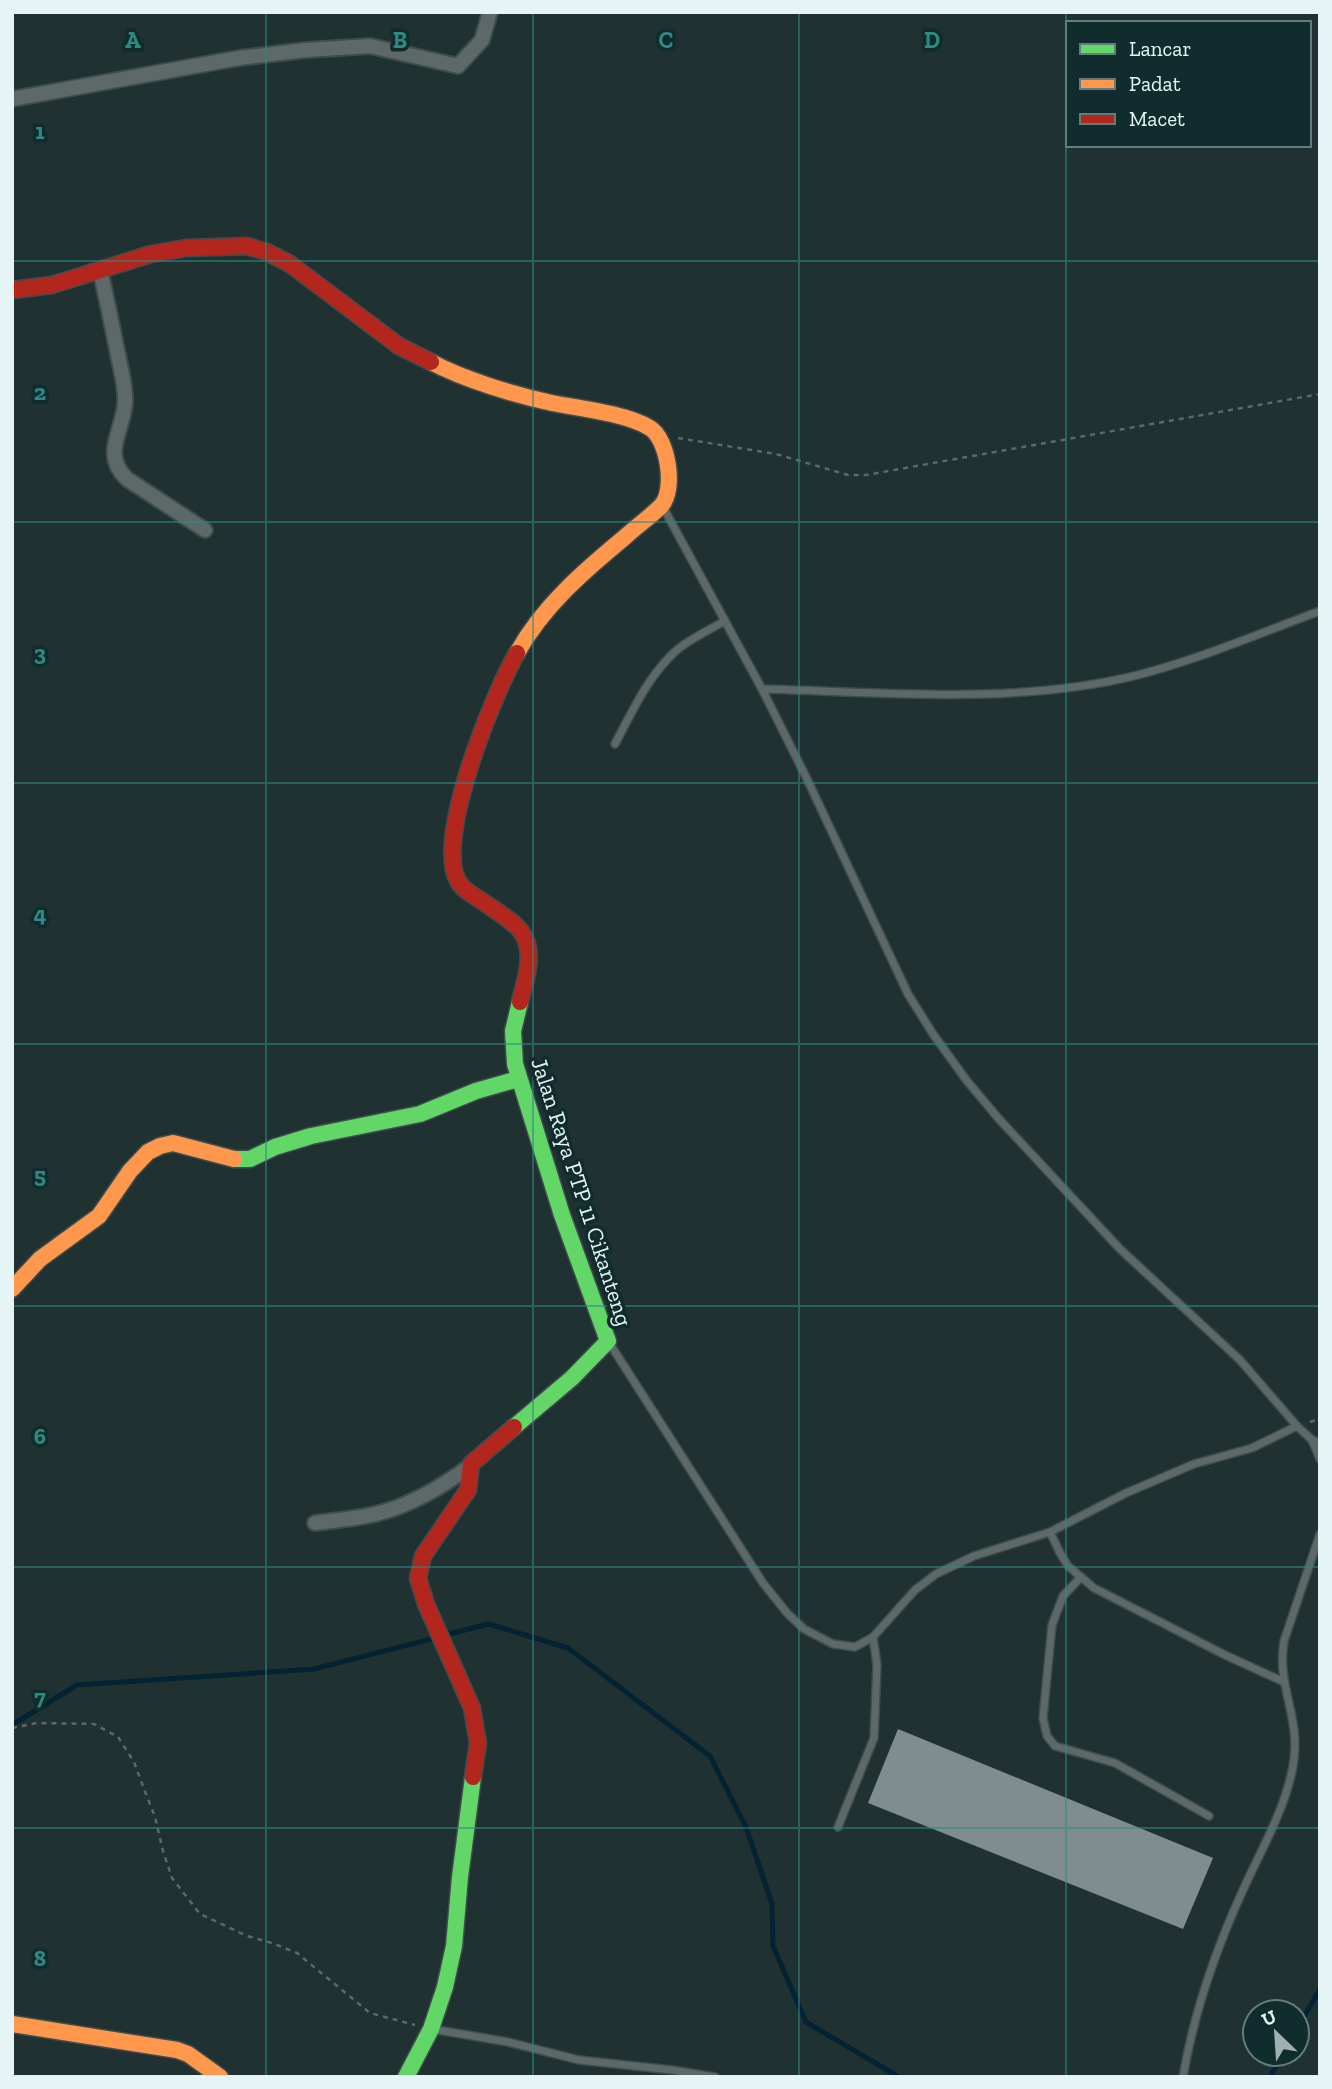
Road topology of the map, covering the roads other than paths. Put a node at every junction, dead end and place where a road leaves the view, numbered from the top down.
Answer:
1 (490, 12) edge
2 (12, 99) edge
3 (100, 270) junction
4 (12, 290) edge
5 (662, 505) junction
6 (205, 530) dead end
7 (1320, 611) edge
8 (725, 621) junction
9 (762, 689) junction
10 (615, 744) dead end
11 (518, 1079) junction
12 (12, 1289) edge
13 (608, 1341) junction
14 (1297, 1426) junction
15 (1316, 1441) edge
16 (1320, 1459) edge
17 (470, 1466) junction
18 (315, 1523) dead end
19 (1050, 1532) junction
20 (1320, 1534) edge
21 (1081, 1577) junction
22 (873, 1637) junction
23 (1284, 1682) junction
24 (1209, 1816) dead end
25 (838, 1827) dead end
26 (12, 2024) edge
27 (431, 2029) junction
28 (220, 2077) edge
29 (406, 2077) edge
30 (715, 2077) edge
31 (1183, 2077) edge

1 - 2 street
3 - 4 street
3 - 5 street
3 - 6 street
5 - 8 lane
5 - 11 street, Jalan Raya PTP 11 Cikanteng
7 - 9 lane
8 - 9 lane
8 - 10 lane
9 - 14 lane
11 - 12 street
11 - 13 street, Jalan Raya PTP 11 Cikanteng
13 - 17 street, Jalan Raya PTP 11 Cikanteng
13 - 22 lane
14 - 15 lane
14 - 19 lane
15 - 16 lane
17 - 18 street
17 - 27 street
19 - 21 lane
19 - 22 lane
20 - 23 lane
21 - 23 lane
21 - 24 lane
22 - 25 lane
23 - 31 lane
26 - 28 street
27 - 29 street
27 - 30 lane

